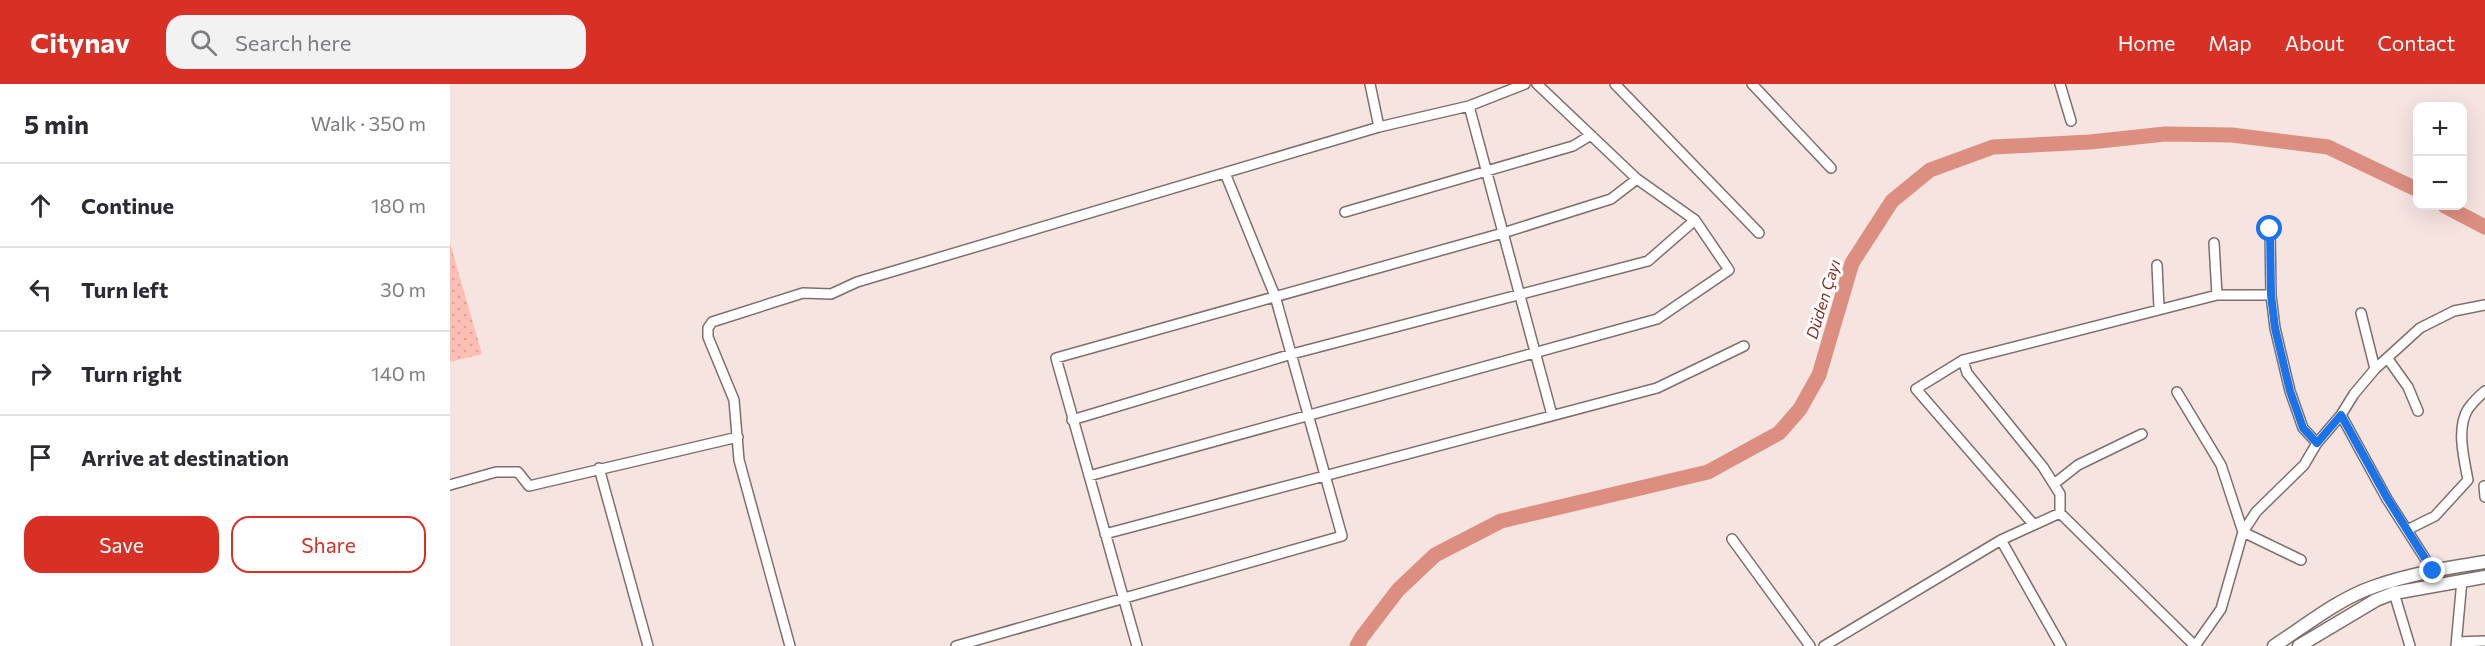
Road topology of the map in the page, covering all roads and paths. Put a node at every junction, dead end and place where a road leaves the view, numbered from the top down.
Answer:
1 (1370, 84) edge
2 (1525, 84) edge
3 (1537, 84) edge
4 (1615, 84) edge
5 (1752, 84) edge
6 (2060, 84) edge
7 (1469, 106) junction
8 (2071, 121) dead end
9 (1379, 127) junction
10 (1591, 135) junction
11 (1831, 168) dead end
12 (1487, 170) junction
13 (1225, 173) junction
14 (1637, 179) junction
15 (1345, 212) dead end
16 (1695, 220) junction
17 (2270, 229) dead end
18 (1503, 233) junction
19 (1759, 233) dead end
20 (2214, 243) dead end
21 (2157, 266) dead end
22 (1520, 293) junction
23 (2217, 295) junction
24 (2271, 295) junction
25 (1275, 296) junction
26 (2485, 305) edge
27 (2159, 308) junction
28 (2361, 313) dead end
29 (1744, 346) dead end
30 (1536, 353) junction
31 (1292, 354) junction
32 (2388, 359) junction
33 (1963, 360) junction
34 (2375, 369) junction
35 (2485, 391) edge
36 (2177, 392) dead end
37 (2418, 411) dead end
38 (1552, 415) junction
39 (2341, 415) junction
40 (1309, 416) junction
41 (1072, 420) junction
42 (2142, 434) dead end
43 (738, 437) junction
44 (2317, 443) junction
45 (599, 468) junction
46 (1089, 476) junction
47 (1325, 476) junction
48 (2054, 484) junction
49 (450, 485) edge
50 (2484, 486) edge
51 (2485, 497) edge
52 (2060, 513) junction
53 (2034, 525) junction
54 (2407, 530) junction
55 (2244, 532) junction
56 (1105, 534) junction
57 (1732, 539) dead end
58 (2001, 540) junction
59 (2301, 560) dead end
60 (2485, 562) edge
61 (2433, 571) junction
62 (2485, 577) edge
63 (2462, 580) junction
64 (2394, 592) junction
65 (1123, 598) junction
66 (2485, 641) edge
67 (2457, 644) edge
68 (648, 646) edge
69 (790, 646) edge
70 (956, 646) edge
71 (1137, 646) edge
72 (1810, 646) edge
73 (1824, 646) edge
74 (2061, 646) edge
75 (2195, 646) edge
76 (2274, 646) edge
77 (2299, 646) edge
78 (2410, 646) edge

1 - 9 street
2 - 7 street
3 - 10 street
4 - 19 street
5 - 11 street
6 - 8 street
7 - 9 street
7 - 12 street
9 - 13 street
10 - 12 street
10 - 14 street
12 - 15 street
12 - 18 street
13 - 25 street
13 - 43 street
14 - 16 street
14 - 18 street
16 - 22 street
16 - 30 street
17 - 24 street
18 - 22 street
18 - 25 street
20 - 23 street
21 - 27 street
22 - 30 street
22 - 31 street
23 - 24 street
23 - 27 street
24 - 44 street
25 - 31 street
25 - 41 street
26 - 32 street
27 - 33 street
28 - 34 street
29 - 38 street
30 - 38 street
30 - 40 street
31 - 40 street
31 - 41 street
32 - 34 street
32 - 37 street
33 - 48 street
33 - 53 street
34 - 39 street
35 - 54 street
36 - 55 street
38 - 47 street
39 - 44 street
39 - 54 street
40 - 46 street
40 - 47 street
41 - 46 street
42 - 48 street
43 - 45 street
43 - 69 street
44 - 55 street
45 - 49 street
45 - 68 street
46 - 56 street
47 - 56 street
47 - 65 street
48 - 52 street
50 - 51 street
52 - 53 street
52 - 75 street
53 - 58 street
54 - 61 street
55 - 59 street
55 - 75 street
56 - 65 street
57 - 72 street
58 - 73 street
58 - 74 street
60 - 61 main road
61 - 76 main road
62 - 63 main road
63 - 64 main road
63 - 67 street
64 - 77 main road
64 - 78 street
65 - 70 street
65 - 71 street
66 - 67 street

